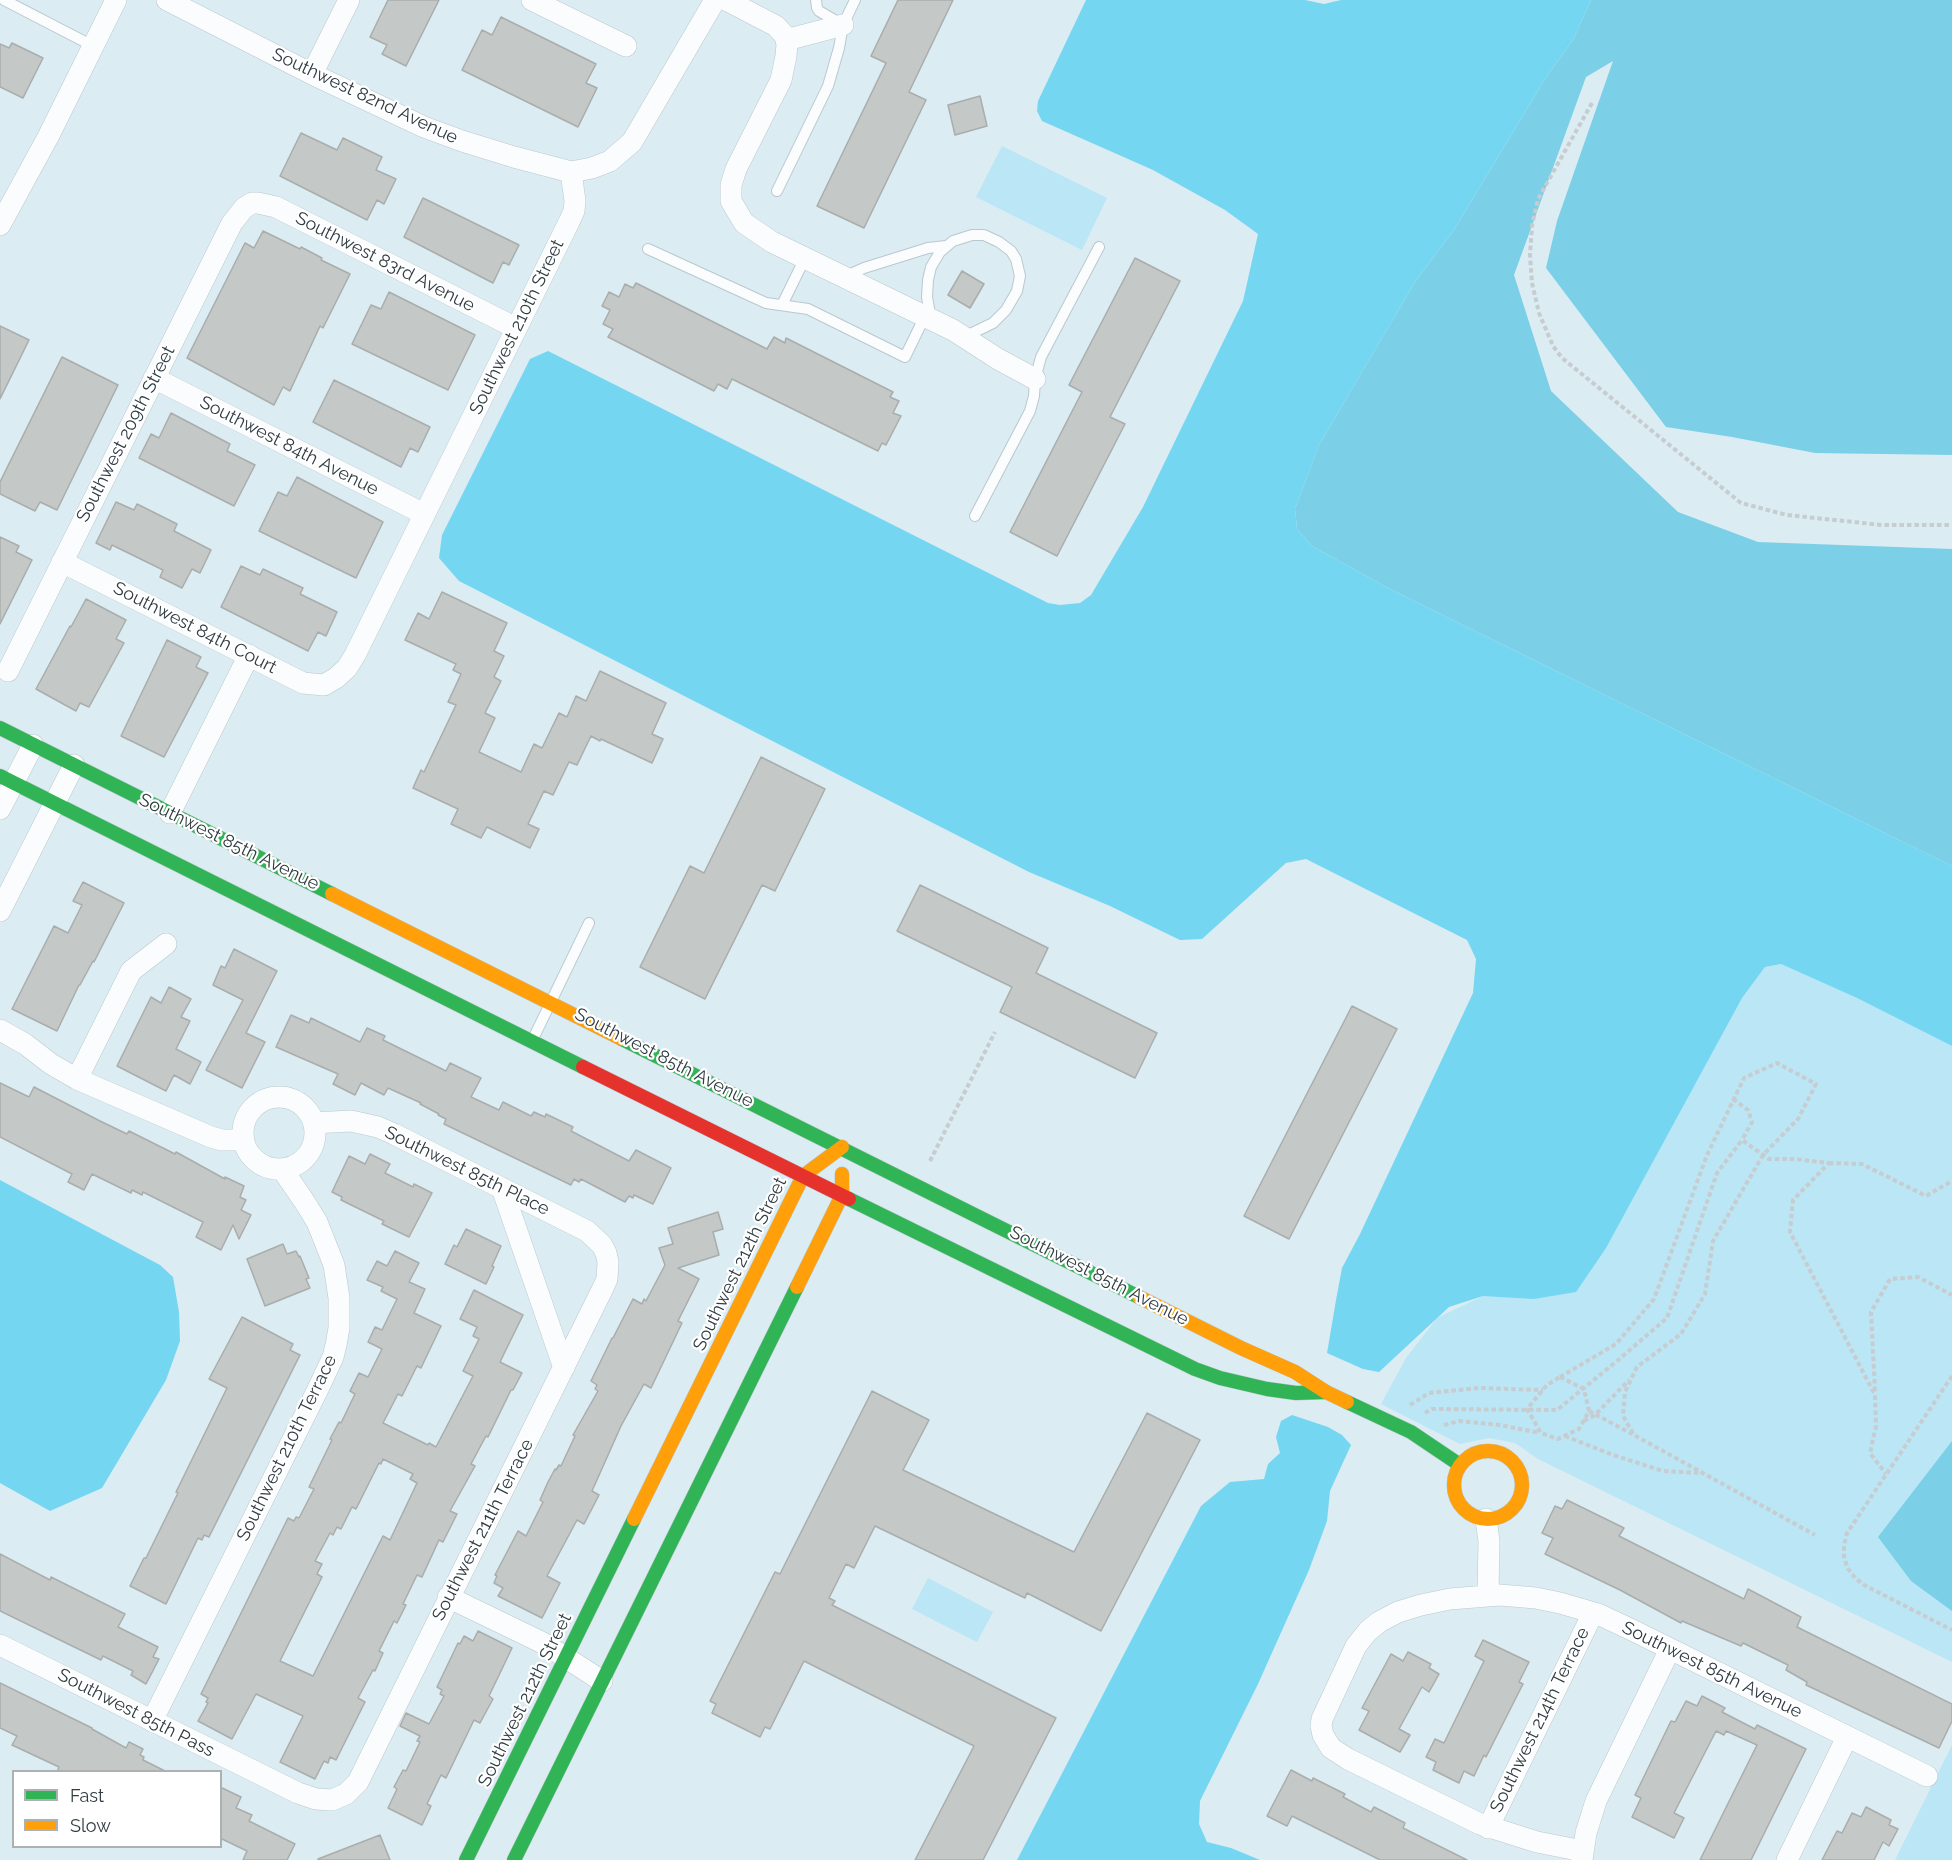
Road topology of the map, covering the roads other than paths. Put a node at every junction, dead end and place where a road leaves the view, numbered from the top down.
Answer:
1 (4, 0) edge
2 (116, 0) edge
3 (167, 0) edge
4 (349, 0) edge
5 (532, 0) edge
6 (715, 0) edge
7 (726, 0) edge
8 (816, 0) edge
9 (855, 0) edge
10 (843, 25) junction
11 (786, 40) junction
12 (93, 46) junction
13 (626, 46) dead end
14 (312, 74) junction
15 (571, 172) junction
16 (777, 191) dead end
17 (252, 203) joint
18 (0, 225) edge
19 (946, 246) junction
20 (1099, 247) dead end
21 (648, 249) dead end
22 (805, 258) junction
23 (844, 277) junction
24 (782, 305) junction
25 (928, 317) junction
26 (516, 328) junction
27 (964, 337) junction
28 (154, 378) junction
29 (1035, 379) junction
30 (424, 514) junction
31 (975, 516) dead end
32 (62, 562) junction
33 (249, 655) junction
34 (8, 671) dead end
35 (330, 682) joint
36 (0, 728) edge
37 (33, 745) junction
38 (74, 765) junction
39 (7, 779) edge
40 (55, 803) junction
41 (0, 808) edge
42 (170, 813) junction
43 (0, 911) edge
44 (589, 923) dead end
45 (166, 944) dead end
46 (552, 1002) junction
47 (0, 1030) edge
48 (532, 1041) junction
49 (77, 1078) junction
50 (314, 1123) junction
51 (243, 1140) junction
52 (842, 1148) junction
53 (282, 1169) junction
54 (803, 1176) junction
55 (502, 1188) junction
56 (842, 1195) junction
57 (606, 1253) joint
58 (564, 1368) junction
59 (1326, 1392) junction
60 (1460, 1465) junction
61 (1486, 1519) junction
62 (1488, 1595) junction
63 (448, 1597) junction
64 (1593, 1613) junction
65 (0, 1645) edge
66 (1670, 1648) junction
67 (566, 1658) junction
68 (602, 1681) junction
69 (152, 1721) junction
70 (1847, 1737) junction
71 (1927, 1776) dead end
72 (340, 1798) joint
73 (1488, 1827) junction
74 (1582, 1855) edge
75 (466, 1860) edge
76 (514, 1860) edge
77 (1786, 1860) edge

1 - 12 lane
2 - 12 street
3 - 14 street, Southwest 82nd Avenue
4 - 14 street
5 - 13 street
6 - 15 street
7 - 11 street
8 - 10 lane
9 - 10 lane
10 - 11 street
10 - 16 lane
11 - 22 street
12 - 18 street
14 - 15 street, Southwest 82nd Avenue
15 - 26 street, Southwest 210th Street
17 - 26 street, Southwest 83rd Avenue
17 - 28 street, Southwest 209th Street
19 - 23 lane
19 - 25 lane
19 - 27 lane
20 - 29 lane
21 - 24 lane
22 - 23 street
22 - 24 lane
23 - 25 street
24 - 25 lane
25 - 27 street
26 - 30 street, Southwest 210th Street
27 - 29 street
28 - 30 street, Southwest 84th Avenue
28 - 32 street, Southwest 209th Street
29 - 31 lane
30 - 35 street, Southwest 210th Street
32 - 33 street, Southwest 84th Court
32 - 34 street, Southwest 209th Street
33 - 35 street, Southwest 84th Court
33 - 42 street
36 - 37 street, Southwest 85th Avenue
37 - 38 street, Southwest 85th Avenue
37 - 39 street
38 - 40 street
38 - 42 street, Southwest 85th Avenue
39 - 40 street, Southwest 85th Avenue
39 - 41 street
40 - 43 street
40 - 48 street, Southwest 85th Avenue
42 - 46 street, Southwest 85th Avenue
44 - 46 lane
45 - 49 street
46 - 48 lane
46 - 52 street, Southwest 85th Avenue
47 - 49 street
48 - 54 street, Southwest 85th Avenue
49 - 51 street
50 - 51 street
50 - 53 street
50 - 55 street, Southwest 85th Place
51 - 53 street
52 - 54 street, Southwest 212th Street
52 - 56 street
52 - 59 street, Southwest 85th Avenue
53 - 69 street, Southwest 210th Terrace
54 - 56 street, Southwest 85th Avenue
54 - 67 street, Southwest 212th Street
55 - 57 street, Southwest 85th Place
55 - 58 street
56 - 59 street, Southwest 85th Avenue
56 - 68 street
57 - 58 street, Southwest 211th Terrace
58 - 63 street, Southwest 211th Terrace
59 - 60 street, Southwest 85th Avenue
60 - 61 street
60 - 61 street
61 - 62 street
62 - 64 street, Southwest 85th Avenue
62 - 73 street, Southwest 85th Avenue
63 - 67 street
63 - 72 street, Southwest 211th Terrace
64 - 66 street, Southwest 85th Avenue
64 - 73 street, Southwest 214th Terrace
65 - 69 street, Southwest 85th Pass
66 - 70 street, Southwest 85th Avenue
66 - 74 street
67 - 68 street
67 - 75 street, Southwest 212th Street
68 - 76 street
69 - 72 street, Southwest 85th Pass
70 - 71 street, Southwest 85th Avenue
70 - 77 street
73 - 74 street

